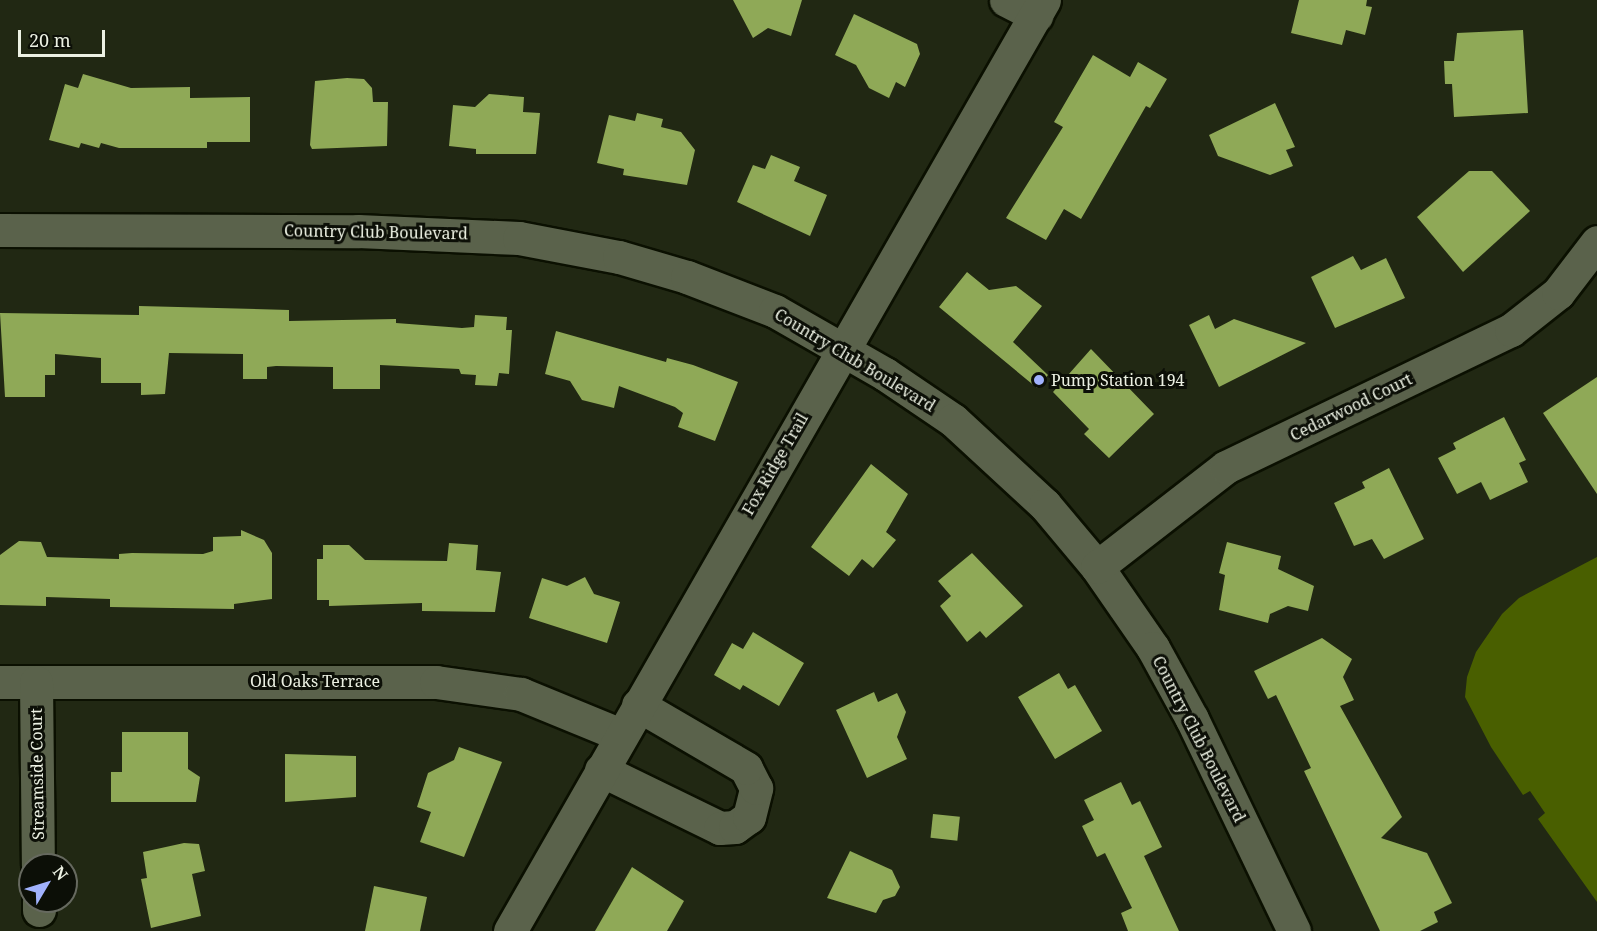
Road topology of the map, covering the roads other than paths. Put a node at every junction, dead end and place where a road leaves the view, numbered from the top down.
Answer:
1 (1006, 0) edge
2 (1040, 7) edge
3 (0, 230) edge
4 (1597, 242) edge
5 (842, 349) junction
6 (1097, 567) junction
7 (0, 682) edge
8 (36, 682) junction
9 (638, 705) junction
10 (621, 735) junction
11 (601, 770) junction
12 (38, 853) edge
13 (510, 931) edge
14 (1294, 931) edge

1 - 2 street
2 - 5 street, Fox Ridge Trail
3 - 5 street, Country Club Boulevard
4 - 6 street, Cedarwood Court
5 - 6 street, Country Club Boulevard
5 - 9 street, Fox Ridge Trail
6 - 14 street, Country Club Boulevard
7 - 8 street, Old Oaks Terrace
8 - 10 street, Old Oaks Terrace
8 - 12 street, Streamside Court
9 - 10 street, Fox Ridge Trail
9 - 11 street
10 - 11 street, Fox Ridge Trail
11 - 13 street, Fox Ridge Trail

